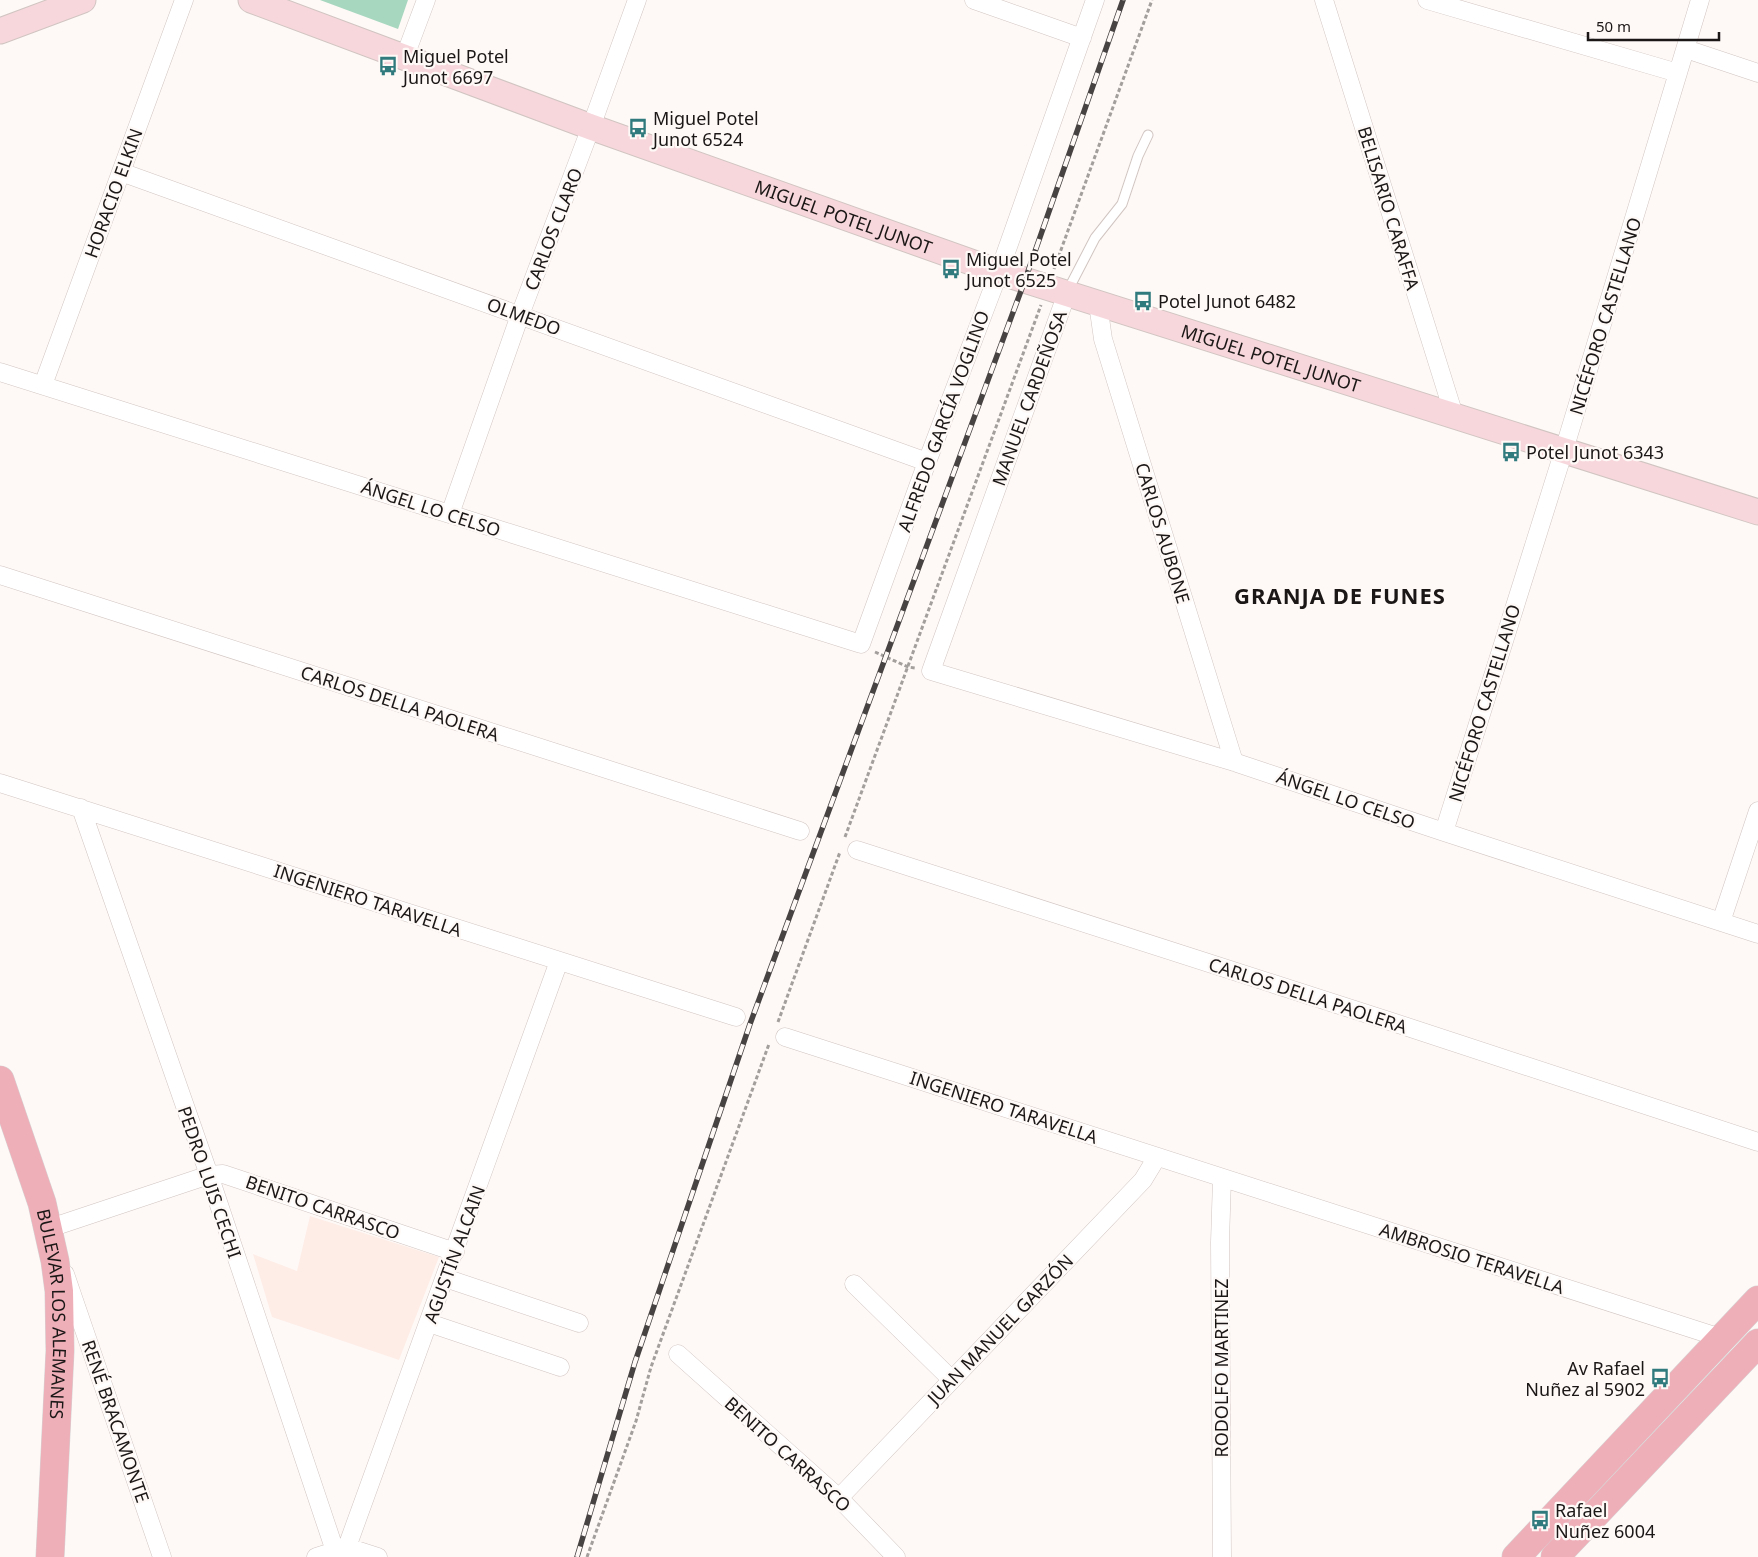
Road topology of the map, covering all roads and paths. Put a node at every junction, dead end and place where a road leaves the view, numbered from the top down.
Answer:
1 (83, 0) edge
2 (184, 0) edge
3 (251, 0) edge
4 (426, 0) edge
5 (637, 0) edge
6 (974, 0) edge
7 (1096, 0) edge
8 (1152, 0) edge
9 (1324, 0) edge
10 (1427, 0) edge
11 (1700, 0) edge
12 (0, 31) edge
13 (1082, 38) junction
14 (1686, 49) junction
15 (405, 56) junction
16 (1678, 73) junction
17 (1758, 73) edge
18 (592, 128) junction
19 (1148, 136) dead end
20 (121, 172) junction
21 (999, 272) junction
22 (1057, 290) junction
23 (1098, 304) junction
24 (520, 315) junction
25 (0, 372) edge
26 (43, 385) junction
27 (1454, 415) junction
28 (1564, 450) junction
29 (927, 462) junction
30 (1758, 512) edge
31 (450, 514) junction
32 (0, 575) edge
33 (861, 644) junction
34 (908, 667) junction
35 (931, 671) junction
36 (1234, 762) junction
37 (0, 783) edge
38 (81, 808) junction
39 (1758, 811) edge
40 (800, 831) dead end
41 (1444, 832) junction
42 (1755, 832) edge
43 (857, 850) dead end
44 (1721, 922) junction
45 (1758, 934) edge
46 (559, 960) junction
47 (736, 1017) dead end
48 (777, 1036) junction
49 (0, 1080) edge
50 (10, 1136) edge
51 (1758, 1142) edge
52 (1157, 1157) junction
53 (209, 1175) junction
54 (1222, 1179) junction
55 (47, 1229) junction
56 (455, 1252) junction
57 (445, 1278) junction
58 (854, 1284) dead end
59 (1758, 1300) edge
60 (429, 1323) junction
61 (579, 1323) dead end
62 (1721, 1338) junction
63 (1758, 1343) edge
64 (678, 1354) dead end
65 (560, 1367) dead end
66 (951, 1379) junction
67 (839, 1498) junction
68 (340, 1552) edge
69 (1565, 1553) edge
70 (50, 1557) edge
71 (162, 1557) edge
72 (316, 1557) edge
73 (378, 1557) edge
74 (587, 1557) edge
75 (896, 1557) edge
76 (1222, 1557) edge
77 (1516, 1557) edge

1 - 12 main road
2 - 20 street, HORACIO ELKIN
3 - 15 main road, MIGUEL POTEL JUNOT
4 - 15 street
5 - 18 street, CARLOS CLARO
6 - 13 street
7 - 13 street, ALFREDO GARCÍA VOGLINO
8 - 22 path
9 - 27 street, BELISARIO CARAFFA
10 - 16 street
11 - 14 street, NICÉFORO CASTELLANO
13 - 21 street, ALFREDO GARCÍA VOGLINO
14 - 16 street, NICÉFORO CASTELLANO
14 - 17 street
15 - 18 main road, MIGUEL POTEL JUNOT
16 - 28 street, NICÉFORO CASTELLANO
18 - 21 main road, MIGUEL POTEL JUNOT
18 - 24 street, CARLOS CLARO
19 - 22 lane, MANUEL CARDEÑOSA
20 - 24 street, OLMEDO
20 - 26 street, HORACIO ELKIN
21 - 22 main road, MIGUEL POTEL JUNOT
21 - 29 street, ALFREDO GARCÍA VOGLINO
22 - 23 main road, MIGUEL POTEL JUNOT
22 - 34 path
22 - 35 street, MANUEL CARDEÑOSA
23 - 27 main road, MIGUEL POTEL JUNOT
23 - 36 street, CARLOS AUBONE
24 - 29 street, OLMEDO
24 - 31 street, CARLOS CLARO
25 - 26 street, ÁNGEL LO CELSO
26 - 31 street, ÁNGEL LO CELSO
27 - 28 main road, MIGUEL POTEL JUNOT
28 - 30 main road, MIGUEL POTEL JUNOT
28 - 41 street, NICÉFORO CASTELLANO
29 - 33 street, ALFREDO GARCÍA VOGLINO
31 - 33 street, ÁNGEL LO CELSO
32 - 40 street, CARLOS DELLA PAOLERA
33 - 34 path
34 - 35 path
34 - 48 path
35 - 36 street, ÁNGEL LO CELSO
36 - 41 street, ÁNGEL LO CELSO
37 - 38 street, INGENIERO TARAVELLA
38 - 46 street, INGENIERO TARAVELLA
38 - 53 street, PEDRO LUIS CECHI
39 - 42 street
41 - 44 street, ÁNGEL LO CELSO
42 - 44 street
43 - 51 street, CARLOS DELLA PAOLERA
44 - 45 street, ÁNGEL LO CELSO
46 - 47 street, INGENIERO TARAVELLA
46 - 56 street, AGUSTÍN ALCAIN
48 - 52 street, INGENIERO TARAVELLA
48 - 74 path
49 - 50 main road, BULEVAR LOS ALEMANES
50 - 55 main road, BULEVAR LOS ALEMANES
52 - 54 street, INGENIERO TARAVELLA
52 - 66 street, JUAN MANUEL GARZÓN
53 - 55 street, BENITO CARRASCO
53 - 56 street, BENITO CARRASCO
53 - 68 street, PEDRO LUIS CECHI
54 - 62 street, AMBROSIO TERAVELLA
54 - 76 street, RODOLFO MARTINEZ
55 - 70 main road, BULEVAR LOS ALEMANES
55 - 71 street, RENÉ BRACAMONTE
56 - 57 street, AGUSTÍN ALCAIN
57 - 60 street, AGUSTÍN ALCAIN
57 - 61 street
58 - 66 street
59 - 62 main road
60 - 65 street
60 - 68 street, AGUSTÍN ALCAIN
62 - 77 main road
63 - 69 main road
64 - 67 street, BENITO CARRASCO
66 - 67 street, JUAN MANUEL GARZÓN
67 - 75 street, BENITO CARRASCO
68 - 72 street
68 - 73 street

